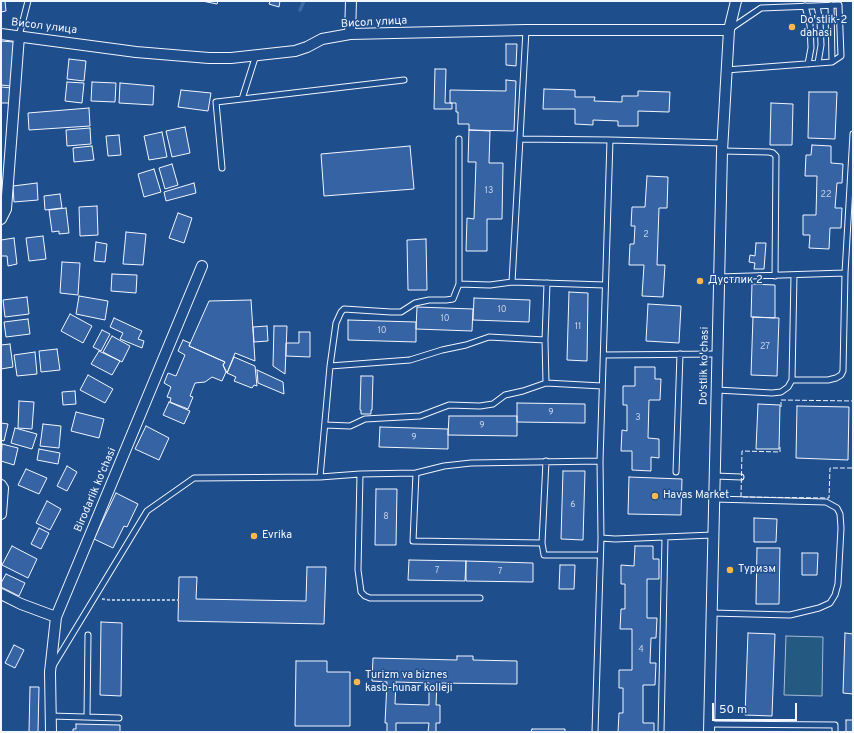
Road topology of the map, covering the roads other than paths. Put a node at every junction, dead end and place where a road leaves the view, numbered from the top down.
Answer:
1 (28, 1) edge
2 (351, 1) edge
3 (735, 1) edge
4 (831, 5) junction
5 (805, 6) junction
6 (817, 6) junction
7 (526, 30) junction
8 (729, 30) junction
9 (1, 34) edge
10 (350, 34) junction
11 (19, 36) junction
12 (257, 54) junction
13 (832, 62) junction
14 (818, 63) junction
15 (808, 64) junction
16 (726, 70) junction
17 (404, 80) dead end
18 (242, 99) junction
19 (853, 134) edge
20 (459, 139) dead end
21 (520, 139) junction
22 (610, 140) junction
23 (722, 147) junction
24 (222, 168) dead end
25 (4, 191) edge
26 (1, 219) edge
27 (202, 266) dead end
28 (845, 273) junction
29 (794, 275) junction
30 (775, 276) junction
31 (719, 277) junction
32 (512, 282) junction
33 (546, 283) junction
34 (459, 284) junction
35 (605, 285) junction
36 (545, 340) junction
37 (680, 354) junction
38 (718, 354) junction
39 (604, 355) junction
40 (330, 366) junction
41 (792, 380) junction
42 (546, 383) junction
43 (602, 386) junction
44 (717, 390) junction
45 (325, 425) junction
46 (600, 461) junction
47 (546, 462) junction
48 (676, 472) dead end
49 (416, 473) junction
50 (360, 474) junction
51 (715, 476) junction
52 (320, 477) junction
53 (741, 477) dead end
54 (1, 485) edge
55 (714, 499) junction
56 (1, 514) edge
57 (713, 535) junction
58 (665, 536) junction
59 (601, 538) junction
60 (542, 543) junction
61 (600, 555) junction
62 (1, 594) edge
63 (480, 598) dead end
64 (711, 613) junction
65 (56, 617) junction
66 (88, 635) dead end
67 (50, 672) junction
68 (51, 716) junction
69 (87, 717) junction
70 (118, 718) dead end
71 (790, 725) junction
72 (709, 728) edge
73 (51, 732) edge
74 (596, 732) edge
75 (661, 732) edge
76 (790, 732) edge
77 (835, 732) edge

1 - 11 lane
2 - 10 street
3 - 8 street, Do'stlik ko'chasi
4 - 6 lane
4 - 13 lane
4 - 13 lane
5 - 6 lane
5 - 8 lane
5 - 15 lane
6 - 14 lane
7 - 8 street, Висол улица
7 - 10 street, Висол улица
7 - 21 lane
8 - 16 street, Do'stlik ko'chasi
9 - 11 street, Висол улица
10 - 12 street, Висол улица
11 - 12 street, Висол улица
11 - 25 street
12 - 18 lane
13 - 14 lane
14 - 15 lane
15 - 16 lane
16 - 23 street, Do'stlik ko'chasi
17 - 18 lane
18 - 24 lane
19 - 28 lane
20 - 34 lane
21 - 22 lane
21 - 32 lane
22 - 23 lane
22 - 35 lane
23 - 30 lane
23 - 31 street, Do'stlik ko'chasi
25 - 26 street
27 - 65 street, Birodarlik ko'chasi
28 - 29 lane
28 - 41 lane
29 - 30 lane
29 - 41 lane
30 - 31 lane
31 - 38 street, Do'stlik ko'chasi
32 - 33 lane
32 - 34 lane
33 - 35 lane
33 - 36 lane
34 - 40 lane
35 - 39 lane
36 - 40 lane
36 - 42 lane
37 - 38 lane
37 - 39 lane
37 - 48 lane
38 - 44 street, Do'stlik ko'chasi
39 - 43 lane
40 - 45 lane
41 - 44 lane
42 - 43 lane
42 - 45 lane
43 - 46 lane
44 - 51 street, Do'stlik ko'chasi
45 - 52 lane
46 - 47 lane
46 - 59 lane
47 - 49 lane
47 - 60 lane
49 - 50 lane
49 - 60 lane
50 - 52 lane
50 - 63 lane
51 - 53 lane
51 - 55 street, Do'stlik ko'chasi
52 - 67 lane
54 - 56 street
55 - 57 street, Do'stlik ko'chasi
55 - 64 lane
57 - 58 lane
57 - 64 street, Do'stlik ko'chasi
58 - 59 lane
58 - 75 lane
59 - 61 lane
60 - 61 lane
61 - 74 lane
62 - 65 street
64 - 72 street, Do'stlik ko'chasi
65 - 67 street, Birodarlik ko'chasi
66 - 69 lane
67 - 68 street, Birodarlik ko'chasi
68 - 69 lane
68 - 73 street, Birodarlik ko'chasi
69 - 70 lane
71 - 72 lane
71 - 76 lane
71 - 77 lane

